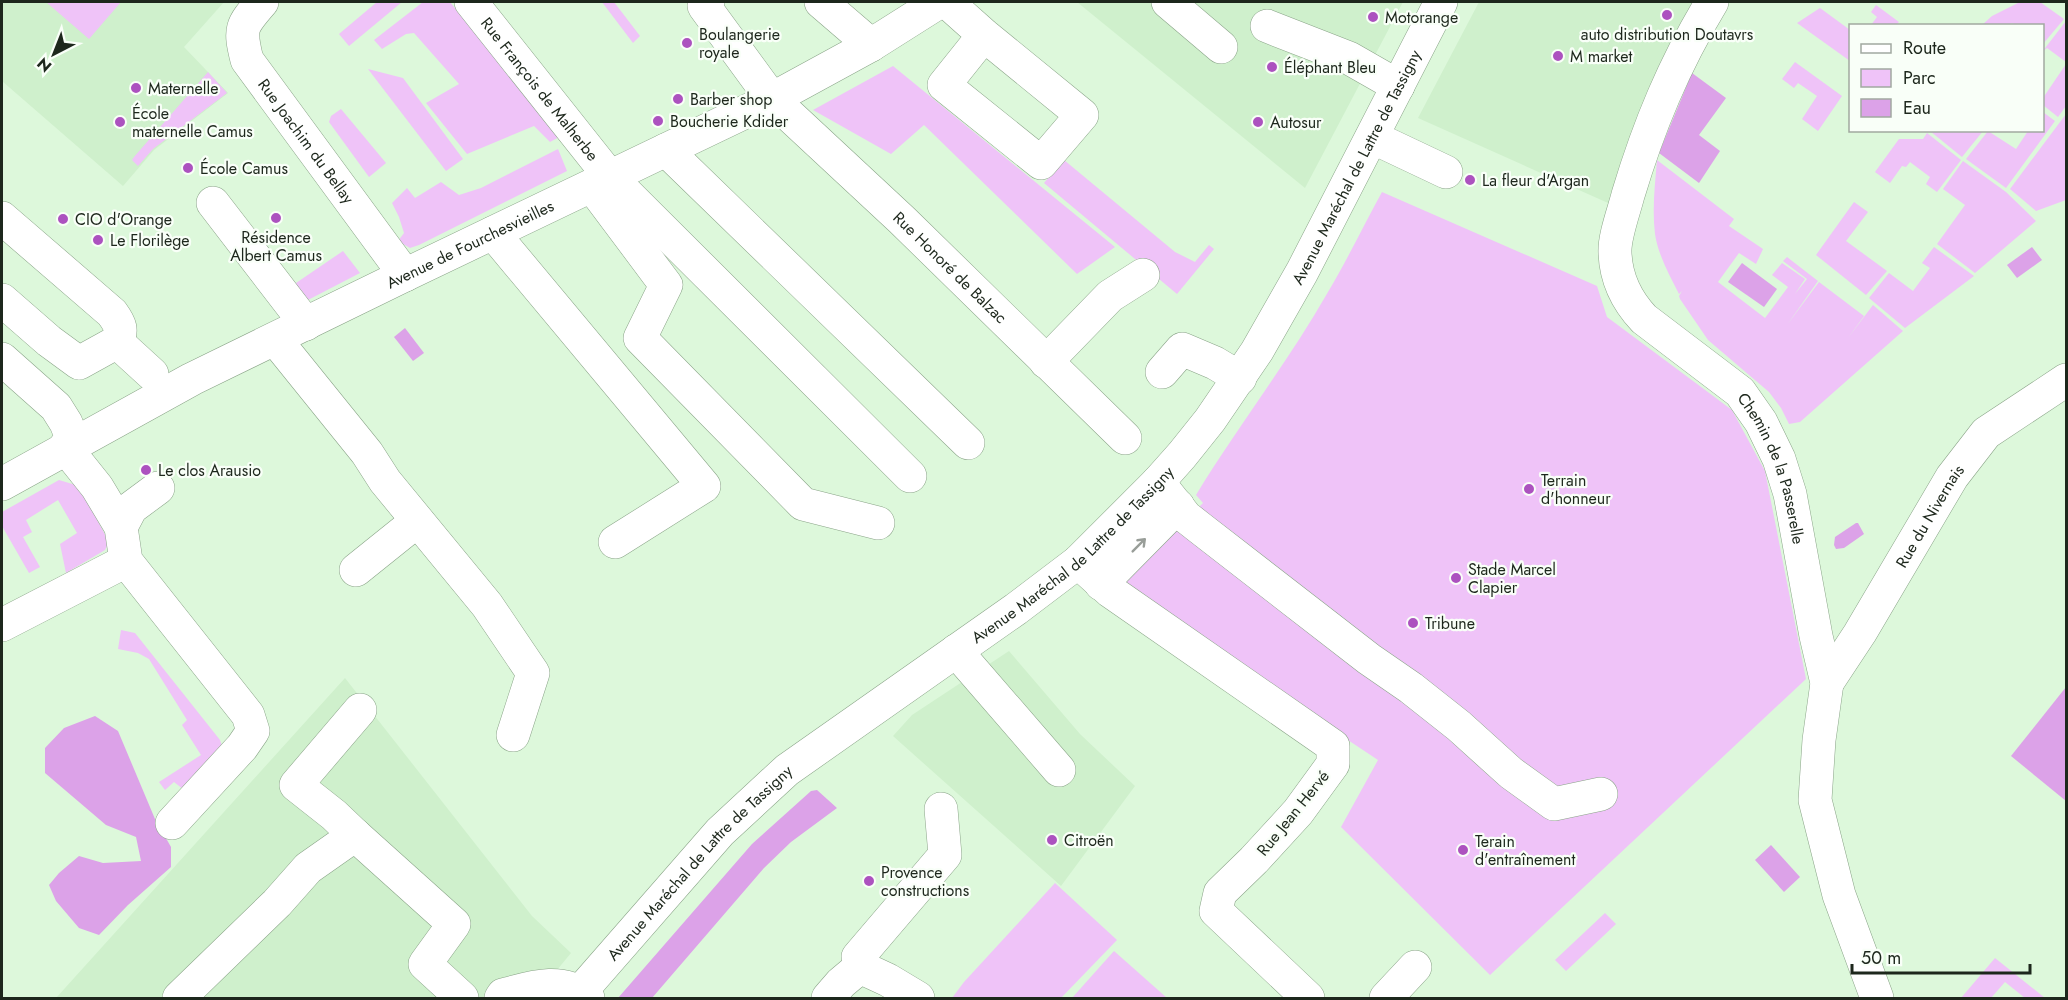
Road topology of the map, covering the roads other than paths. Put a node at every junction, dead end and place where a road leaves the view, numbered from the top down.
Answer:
1 (262, 2) edge
2 (471, 2) edge
3 (708, 2) edge
4 (821, 2) edge
5 (939, 2) edge
6 (947, 2) edge
7 (1168, 2) edge
8 (1441, 2) edge
9 (1712, 2) edge
10 (1266, 26) dead end
11 (984, 35) dead end
12 (871, 45) junction
13 (1221, 47) dead end
14 (1398, 86) junction
15 (772, 99) junction
16 (1372, 137) junction
17 (666, 150) junction
18 (1446, 172) dead end
19 (601, 181) junction
20 (213, 203) dead end
21 (2, 218) edge
22 (493, 232) junction
23 (405, 275) junction
24 (1143, 275) dead end
25 (2, 300) edge
26 (306, 324) junction
27 (275, 339) junction
28 (117, 342) junction
29 (2, 359) edge
30 (1046, 362) junction
31 (1162, 372) dead end
32 (152, 374) dead end
33 (1240, 378) junction
34 (2067, 380) edge
35 (1125, 438) dead end
36 (968, 443) dead end
37 (69, 445) junction
38 (910, 476) dead end
39 (2, 484) edge
40 (158, 488) dead end
41 (1168, 494) junction
42 (417, 521) junction
43 (878, 523) dead end
44 (121, 527) junction
45 (615, 542) dead end
46 (126, 561) junction
47 (1078, 561) junction
48 (356, 570) dead end
49 (1101, 584) junction
50 (2, 625) edge
51 (956, 651) junction
52 (1827, 683) junction
53 (360, 710) dead end
54 (513, 735) dead end
55 (1059, 770) dead end
56 (1601, 794) dead end
57 (941, 809) dead end
58 (172, 824) dead end
59 (355, 835) junction
60 (860, 967) junction
61 (1415, 967) dead end
62 (581, 996) edge
63 (179, 999) edge
64 (462, 999) edge
65 (501, 999) edge
66 (828, 999) edge
67 (918, 999) edge
68 (1308, 999) edge
69 (1386, 999) edge
70 (1877, 999) edge

1 - 23 street, Rue Joachim du Bellay
2 - 19 street, Rue François de Malherbe
3 - 15 street, Rue Honoré de Balzac
4 - 12 street
5 - 12 street, Avenue de Fourchesvieilles
6 - 11 street
7 - 13 street
8 - 14 street, Avenue Maréchal de Lattre de Tassigny
9 - 52 street, Chemin de la Passerelle
10 - 14 street
12 - 15 street, Avenue de Fourchesvieilles
14 - 16 street, Avenue Maréchal de Lattre de Tassigny
15 - 17 street, Avenue de Fourchesvieilles
15 - 30 street, Rue Honoré de Balzac
16 - 18 street
16 - 33 street, Avenue Maréchal de Lattre de Tassigny
17 - 19 street, Avenue de Fourchesvieilles
17 - 36 street
19 - 22 street, Avenue de Fourchesvieilles
19 - 38 street
19 - 43 street
20 - 26 street
21 - 28 street
22 - 23 street, Avenue de Fourchesvieilles
22 - 45 street
23 - 26 street, Avenue de Fourchesvieilles
24 - 30 street
25 - 28 street
26 - 27 street, Avenue de Fourchesvieilles
27 - 37 street, Avenue de Fourchesvieilles
27 - 42 street
28 - 32 street
29 - 37 street
30 - 35 street, Rue Honoré de Balzac
31 - 33 street
33 - 41 street, Avenue Maréchal de Lattre de Tassigny
34 - 52 street, Rue du Nivernais
37 - 39 street, Avenue de Fourchesvieilles
37 - 44 street
40 - 44 street
41 - 47 street, Avenue Maréchal de Lattre de Tassigny
49 -> 41 street
41 - 56 street
42 - 48 street
42 - 54 street
44 - 46 street
46 - 50 street
46 - 58 street
47 - 49 street, Rue Jean Hervé
47 - 51 street, Avenue Maréchal de Lattre de Tassigny
49 - 68 street, Rue Jean Hervé
51 - 55 street
51 - 62 street, Avenue Maréchal de Lattre de Tassigny
52 - 70 street, Chemin de la Passerelle
53 - 59 street
57 - 60 street
59 - 63 street
59 - 64 street
60 - 66 street
60 - 67 street
61 - 69 street
62 - 65 street

